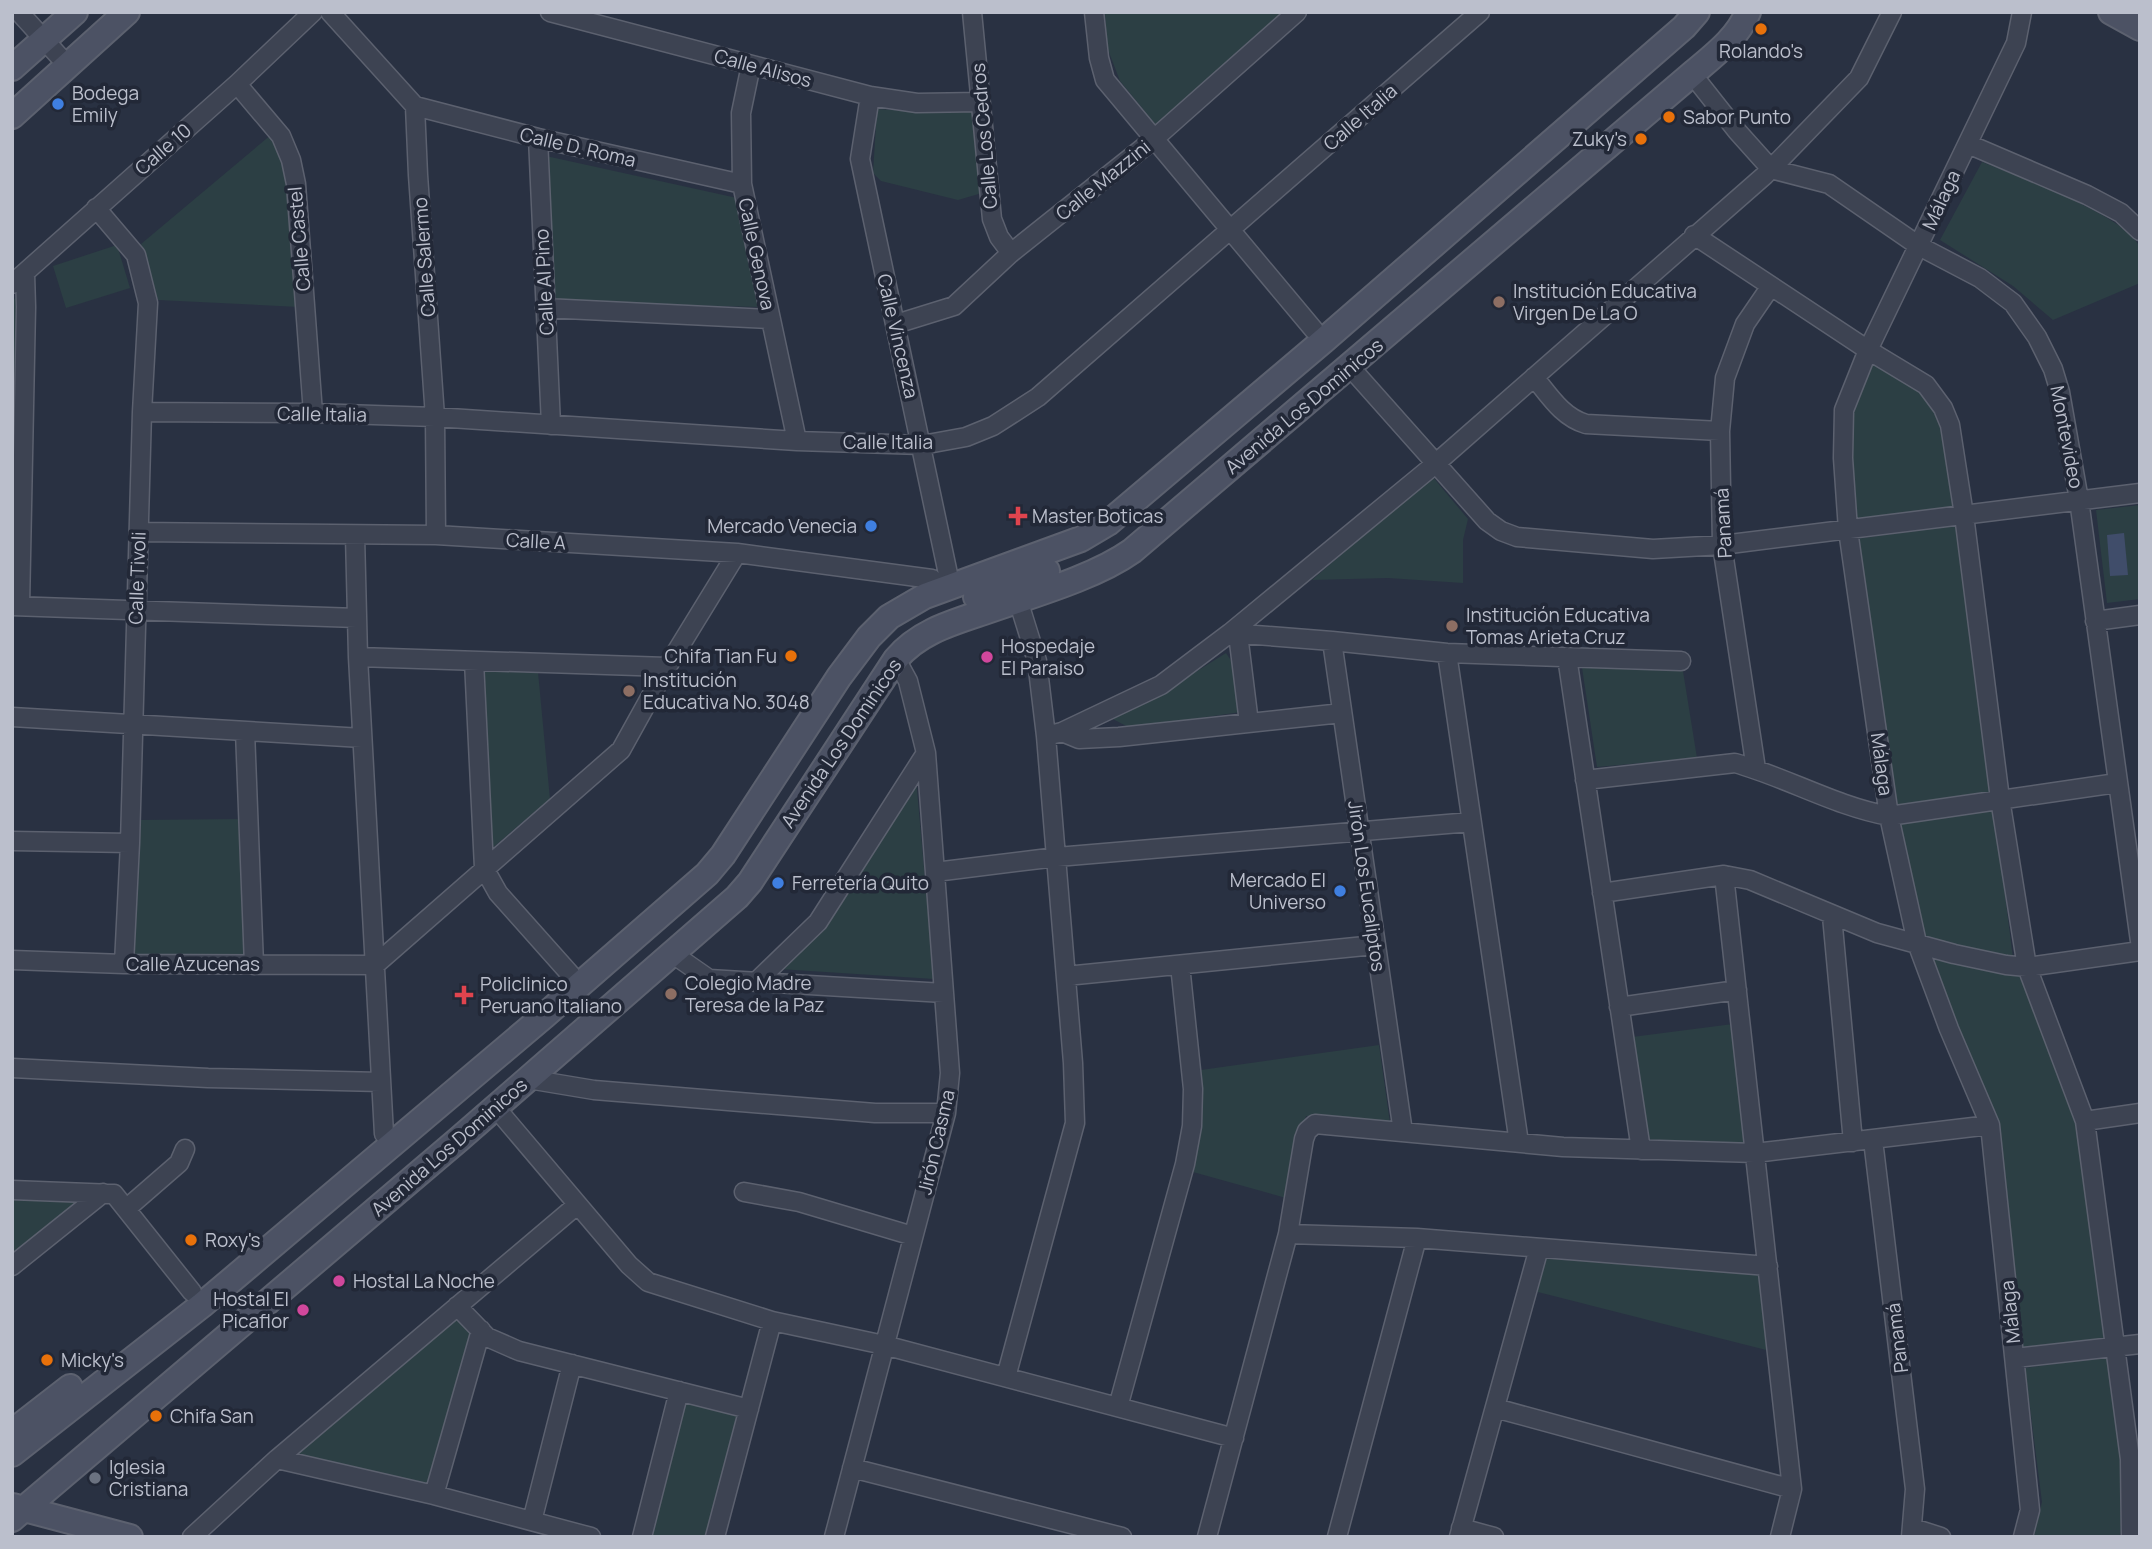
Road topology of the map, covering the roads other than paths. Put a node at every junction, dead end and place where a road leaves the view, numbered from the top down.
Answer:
1 (19, 12) edge
2 (75, 12) edge
3 (127, 12) edge
4 (313, 12) edge
5 (330, 12) edge
6 (550, 12) edge
7 (972, 12) edge
8 (1094, 12) edge
9 (1297, 12) edge
10 (1480, 12) edge
11 (1685, 12) edge
12 (1697, 12) edge
13 (1738, 12) edge
14 (1748, 12) edge
15 (1892, 12) edge
16 (2022, 12) edge
17 (2110, 12) edge
18 (2140, 28) edge
19 (44, 39) junction
20 (751, 65) junction
21 (68, 66) junction
22 (12, 68) edge
23 (1692, 74) junction
24 (237, 84) junction
25 (870, 96) junction
26 (980, 102) junction
27 (415, 106) junction
28 (12, 116) edge
29 (538, 138) junction
30 (1154, 139) junction
31 (1968, 144) junction
32 (1771, 169) junction
33 (742, 184) junction
34 (96, 208) junction
35 (1230, 230) junction
36 (2140, 230) edge
37 (1694, 235) junction
38 (1919, 246) junction
39 (1011, 253) junction
40 (18, 278) edge
41 (1771, 286) junction
42 (545, 307) junction
43 (771, 319) junction
44 (896, 324) junction
45 (1314, 330) junction
46 (1868, 351) junction
47 (1350, 367) junction
48 (1534, 377) junction
49 (142, 412) junction
50 (313, 413) junction
51 (435, 417) junction
52 (551, 425) junction
53 (1720, 431) junction
54 (797, 441) junction
55 (922, 444) junction
56 (1434, 465) junction
57 (18, 472) edge
58 (1155, 483) junction
59 (2140, 493) edge
60 (1116, 495) junction
61 (2079, 500) junction
62 (1964, 515) junction
63 (1848, 530) junction
64 (139, 532) junction
65 (355, 534) junction
66 (436, 535) junction
67 (1722, 545) junction
68 (737, 553) junction
69 (1074, 562) junction
70 (940, 577) junction
71 (1057, 585) junction
72 (1018, 600) junction
73 (16, 606) edge
74 (136, 609) junction
75 (2140, 615) edge
76 (357, 618) junction
77 (2095, 621) junction
78 (1234, 633) junction
79 (1332, 641) junction
80 (1447, 653) junction
81 (358, 657) junction
82 (1567, 657) junction
83 (895, 659) junction
84 (474, 661) junction
85 (1681, 661) dead end
86 (667, 667) junction
87 (839, 677) junction
88 (811, 697) junction
89 (1342, 713) junction
90 (12, 717) edge
91 (1249, 723) junction
92 (133, 725) junction
93 (245, 731) junction
94 (1054, 734) junction
95 (362, 738) junction
96 (926, 753) junction
97 (1756, 769) junction
98 (1585, 780) junction
99 (2117, 783) junction
100 (2000, 799) junction
101 (784, 804) junction
102 (1889, 816) junction
103 (1471, 822) junction
104 (1358, 831) junction
105 (777, 839) junction
106 (12, 841) edge
107 (130, 843) junction
108 (1057, 857) junction
109 (484, 868) junction
110 (935, 872) junction
111 (1724, 876) junction
112 (1602, 893) junction
113 (1832, 916) junction
114 (2140, 940) edge
115 (1917, 943) junction
116 (1375, 945) junction
117 (2140, 951) edge
118 (673, 954) junction
119 (12, 960) edge
120 (124, 964) junction
121 (254, 965) junction
122 (374, 965) junction
123 (1180, 965) junction
124 (2027, 967) junction
125 (571, 975) junction
126 (1066, 976) junction
127 (757, 981) junction
128 (1737, 990) junction
129 (944, 993) junction
130 (1619, 1007) junction
131 (544, 1016) junction
132 (512, 1025) junction
133 (12, 1068) edge
134 (528, 1079) junction
135 (381, 1082) junction
136 (484, 1109) junction
137 (946, 1112) junction
138 (2140, 1113) edge
139 (2085, 1121) junction
140 (1990, 1125) junction
141 (1403, 1132) junction
142 (384, 1134) junction
143 (1873, 1140) junction
144 (1853, 1142) junction
145 (1518, 1143) junction
146 (185, 1149) dead end
147 (1641, 1150) junction
148 (1755, 1153) junction
149 (12, 1190) edge
150 (744, 1192) dead end
151 (103, 1193) junction
152 (577, 1205) junction
153 (126, 1209) junction
154 (1289, 1234) junction
155 (913, 1236) junction
156 (1417, 1238) junction
157 (1539, 1248) junction
158 (12, 1266) edge
159 (1768, 1266) junction
160 (192, 1292) junction
161 (457, 1307) junction
162 (772, 1321) junction
163 (481, 1331) junction
164 (2140, 1344) edge
165 (884, 1345) junction
166 (2115, 1347) junction
167 (2014, 1358) junction
168 (572, 1364) junction
169 (1006, 1377) junction
170 (679, 1391) junction
171 (1118, 1407) junction
172 (1494, 1408) junction
173 (749, 1409) junction
174 (12, 1432) edge
175 (1234, 1438) junction
176 (12, 1454) edge
177 (277, 1459) junction
178 (852, 1468) junction
179 (1793, 1489) junction
180 (434, 1495) junction
181 (15, 1508) edge
182 (532, 1521) junction
183 (1460, 1532) edge
184 (1912, 1532) edge
185 (130, 1537) edge
186 (192, 1537) edge
187 (592, 1537) edge
188 (642, 1537) edge
189 (715, 1537) edge
190 (834, 1537) edge
191 (1122, 1537) edge
192 (1207, 1537) edge
193 (1337, 1537) edge
194 (1494, 1537) edge
195 (1780, 1537) edge
196 (1941, 1537) edge
197 (2023, 1537) edge
198 (2130, 1537) edge

1 - 19 street
2 - 19 main road
3 - 21 main road
4 - 24 street, Calle 10
5 - 27 street
6 - 20 street, Calle Alisos
7 - 26 street, Calle Los Cedros
8 - 30 street
9 - 30 street, Calle Mazzini
10 - 35 street, Calle Italia
11 - 45 main road
12 - 58 main road, Avenida Los Dominicos
13 - 69 main road, Avenida Los Dominicos
14 - 23 main road, Avenida Los Dominicos
15 - 32 street
16 - 31 street, Málaga
17 - 18 main road
19 - 21 street
19 - 22 main road
20 - 25 street, Calle Alisos
20 - 33 street, Calle Genova
21 - 28 main road
23 - 32 street
23 - 47 main road, Avenida Los Dominicos
24 - 34 street, Calle 10
24 - 50 street, Calle Castel
25 - 26 street, Calle Alisos
25 - 44 street, Calle Vincenza
26 - 39 street, Calle Los Cedros
27 - 29 street, Calle D. Roma
27 - 51 street, Calle Salermo
29 - 33 street, Calle D. Roma
29 - 42 street, Calle Al Pino
30 - 35 street
30 - 39 street, Calle Mazzini
31 - 36 street
31 - 38 street, Málaga
32 - 37 street
32 - 38 street, Montevideo
33 - 43 street, Calle Genova
34 - 40 street, Calle 10
34 - 49 street, Calle Tivoli
35 - 45 street
35 - 55 street, Calle Italia
37 - 41 street
37 - 48 street
38 - 46 street, Málaga
38 - 61 street, Montevideo
39 - 44 street, Calle Mazzini
40 - 57 street
41 - 46 street
41 - 53 street, Panamá
42 - 43 street
42 - 52 street, Calle Al Pino
43 - 54 street, Calle Genova
44 - 55 street, Calle Vincenza
45 - 60 main road
46 - 62 street
46 - 63 street, Málaga
47 - 56 street
47 - 71 main road, Avenida Los Dominicos
48 - 53 street
48 - 56 street
49 - 50 street, Calle Italia
49 - 64 street, Calle Tivoli
50 - 51 street, Calle Italia
51 - 52 street, Calle Italia
51 - 66 street, Calle Salermo
52 - 54 street, Calle Italia
53 - 67 street, Panamá
54 - 55 street, Calle Italia
55 - 70 street, Calle Vincenza
56 - 67 street
56 - 78 street
57 - 73 street
58 - 60 main road
58 - 87 main road, Avenida Los Dominicos
59 - 61 street
60 - 70 main road
61 - 62 street
61 - 77 street, Montevideo
62 - 63 street
62 - 100 street
63 - 67 street
63 - 102 street, Málaga
64 - 65 street, Calle A
64 - 74 street, Calle Tivoli
65 - 66 street, Calle A
65 - 76 street
66 - 68 street, Calle A
67 - 97 street, Panamá
68 - 70 street, Calle A
68 - 86 street
69 - 71 main road
69 - 101 main road, Avenida Los Dominicos
70 - 88 main road
71 - 72 main road, Avenida Los Dominicos
72 - 83 main road, Avenida Los Dominicos
72 - 94 street
73 - 74 street
74 - 76 street
74 - 92 street, Calle Tivoli
75 - 77 street
76 - 81 street
77 - 99 street, Montevideo
78 - 79 street
78 - 91 street
78 - 94 street
79 - 80 street
79 - 89 street, Jirón Los Eucaliptos
80 - 82 street
80 - 103 street
81 - 84 street
81 - 95 street
82 - 85 street
82 - 98 street
83 - 96 street, Jirón Casma
83 - 105 main road, Avenida Los Dominicos
84 - 86 street
84 - 109 street
86 - 109 street
87 - 88 main road
87 - 131 main road, Avenida Los Dominicos
88 - 125 main road
89 - 91 street
89 - 104 street, Jirón Los Eucaliptos
90 - 92 street
91 - 94 street
92 - 93 street
92 - 107 street, Calle Tivoli
93 - 95 street
93 - 121 street
94 - 108 street
95 - 122 street
96 - 110 street, Jirón Casma
96 - 127 street
97 - 98 street
97 - 102 street
98 - 112 street
99 - 100 street
99 - 114 street, Montevideo
100 - 102 street
100 - 124 street
101 - 105 main road
101 - 136 main road, Avenida Los Dominicos
102 - 115 street, Málaga
103 - 104 street
103 - 145 street
104 - 108 street
104 - 116 street, Jirón Los Eucaliptos
105 - 118 main road, Avenida Los Dominicos
106 - 107 street
107 - 120 street, Calle Tivoli
108 - 110 street
108 - 126 street
109 - 122 street
109 - 125 street
110 - 129 street, Jirón Casma
111 - 112 street
111 - 113 street
111 - 128 street
112 - 130 street
113 - 115 street
113 - 144 street
115 - 124 street
115 - 140 street, Málaga
116 - 123 street
116 - 141 street, Jirón Los Eucaliptos
117 - 124 street
118 - 127 street
118 - 134 main road, Avenida Los Dominicos
119 - 120 street, Calle Azucenas
120 - 121 street, Calle Azucenas
121 - 122 street, Calle Azucenas
122 - 135 street
123 - 126 street
123 - 171 street
124 - 139 street
125 - 132 main road
126 - 169 street
127 - 129 street
128 - 130 street
128 - 148 street
129 - 137 street, Jirón Casma
130 - 147 street
131 - 132 main road
131 - 176 main road, Avenida Los Dominicos
132 - 142 main road
133 - 135 street
134 - 136 main road, Avenida Los Dominicos
134 - 137 street
135 - 142 street
136 - 152 street
136 - 181 main road, Avenida Los Dominicos
136 - 181 main road, Avenida Los Dominicos
137 - 155 street, Jirón Casma
138 - 139 street
139 - 166 street
140 - 143 street
140 - 167 street, Málaga
141 - 145 street
141 - 154 street
142 - 160 main road
143 - 144 street
143 - 184 street, Panamá
144 - 148 street
145 - 147 street
146 - 153 street
147 - 148 street
148 - 159 street
149 - 151 street
150 - 155 street
151 - 153 street
151 - 158 street
152 - 161 street
152 - 162 street
153 - 160 street
154 - 156 street
154 - 175 street
155 - 165 street, Jirón Casma
156 - 157 street
156 - 193 street
157 - 159 street
157 - 172 street
159 - 179 street
160 - 174 main road
161 - 163 street
161 - 177 street
162 - 165 street
162 - 173 street
163 - 168 street
163 - 180 street
164 - 166 street
165 - 169 street
165 - 178 street, Jirón Casma
166 - 167 street
166 - 198 street
167 - 197 street, Málaga
168 - 170 street
168 - 182 street
169 - 171 street
170 - 173 street
170 - 188 street
171 - 175 street
172 - 179 street
172 - 183 street
173 - 189 street
175 - 192 street
177 - 180 street
177 - 186 street
178 - 190 street, Jirón Casma
178 - 191 street
179 - 195 street
180 - 182 street
181 - 185 main road
182 - 187 street
183 - 194 street
184 - 196 street

